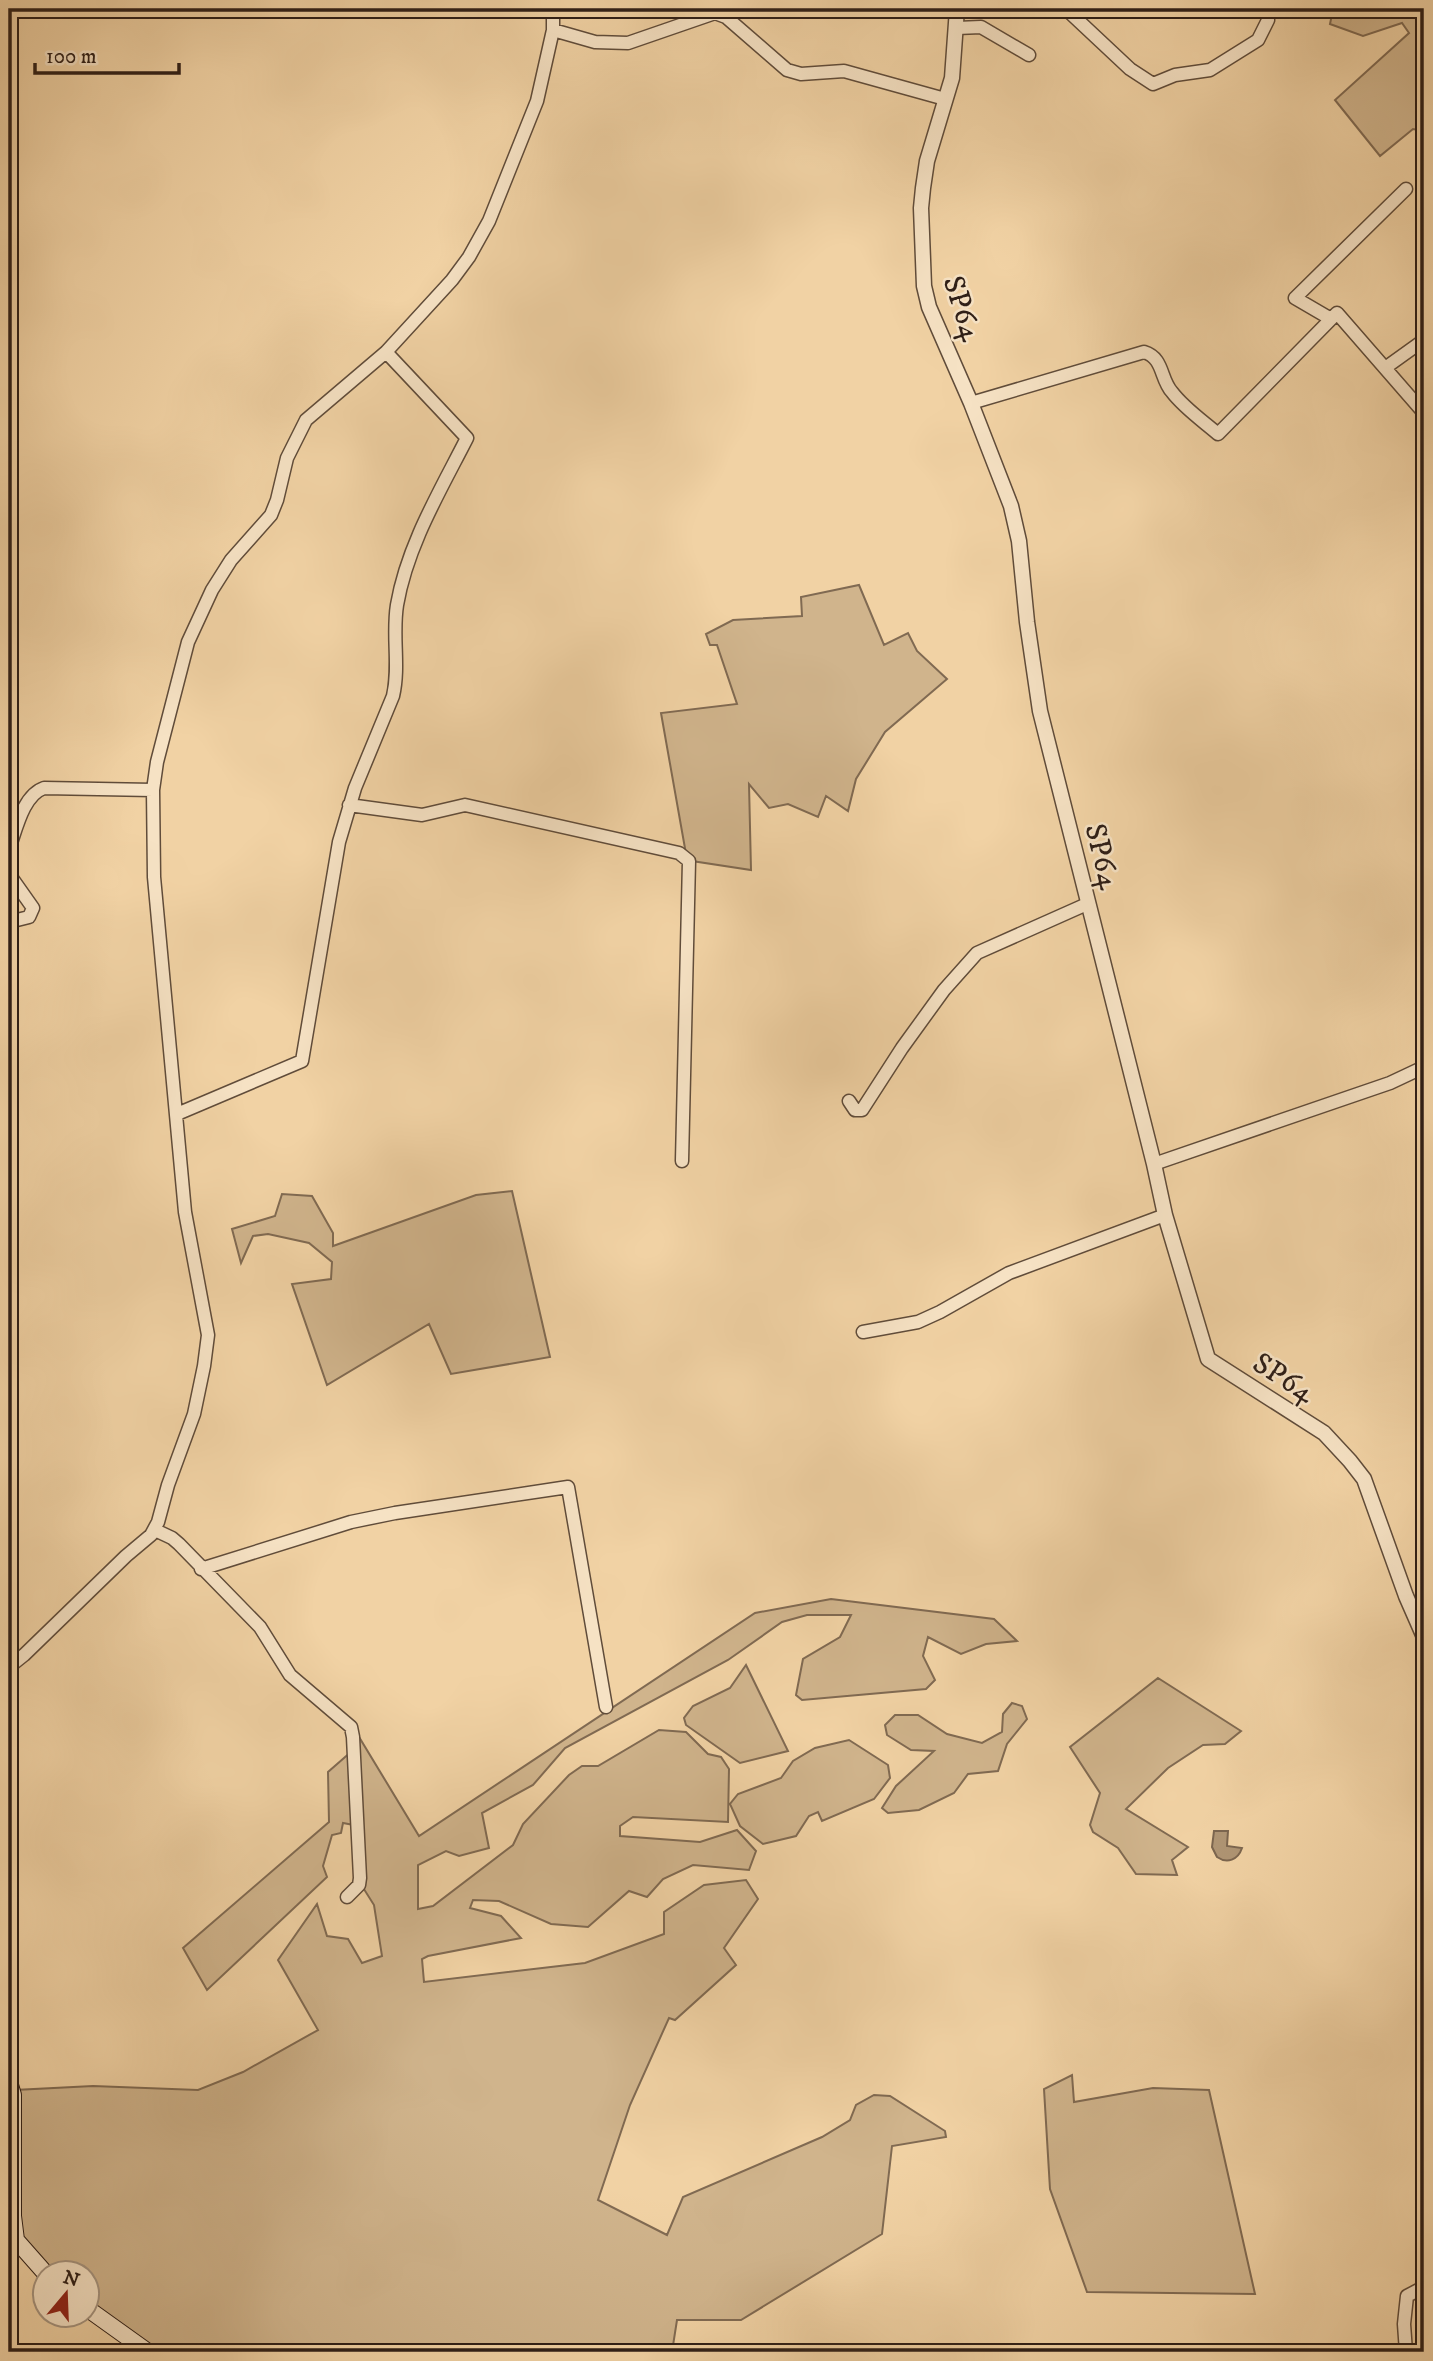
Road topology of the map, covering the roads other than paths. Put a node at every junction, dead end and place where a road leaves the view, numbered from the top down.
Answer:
1 (553, 9) edge
2 (957, 9) edge
3 (1066, 9) edge
4 (1268, 20) dead end
5 (957, 28) junction
6 (553, 30) junction
7 (1029, 55) dead end
8 (945, 99) junction
9 (1406, 188) dead end
10 (1331, 319) junction
11 (1424, 340) edge
12 (386, 352) junction
13 (1385, 368) junction
14 (971, 403) junction
15 (1424, 413) edge
16 (153, 790) junction
17 (349, 805) junction
18 (9, 849) edge
19 (9, 874) edge
20 (1087, 904) junction
21 (9, 922) edge
22 (1424, 1067) edge
23 (849, 1101) dead end
24 (177, 1114) junction
25 (682, 1161) dead end
26 (1154, 1164) junction
27 (1165, 1215) junction
28 (863, 1332) dead end
29 (155, 1530) junction
30 (201, 1569) junction
31 (1424, 1637) edge
32 (9, 1667) edge
33 (606, 1707) dead end
34 (347, 1897) dead end
35 (9, 2082) edge
36 (34, 2260) edge
37 (1424, 2287) edge
38 (102, 2319) edge
39 (148, 2352) edge
40 (1406, 2352) edge

1 - 6 street
2 - 5 street, SP64 / SP64
3 - 4 street
5 - 7 street
5 - 8 street, SP64 / SP64
6 - 8 street
6 - 12 street
8 - 14 street, SP64 / SP64
9 - 10 street
10 - 13 street
10 - 14 street
11 - 13 street
12 - 16 street
12 - 17 street
13 - 15 street
14 - 20 street, SP64 / SP64
16 - 18 street
16 - 24 street
17 - 24 street
17 - 25 street
19 - 21 street
20 - 23 street
20 - 26 street, SP64 / SP64
22 - 26 street
24 - 29 street
26 - 27 street, SP64 / SP64
27 - 28 street
27 - 31 street, SP64 / SP64
29 - 30 street
29 - 32 street
30 - 33 street
30 - 34 street
35 - 36 main road
37 - 40 street
38 - 39 main road

